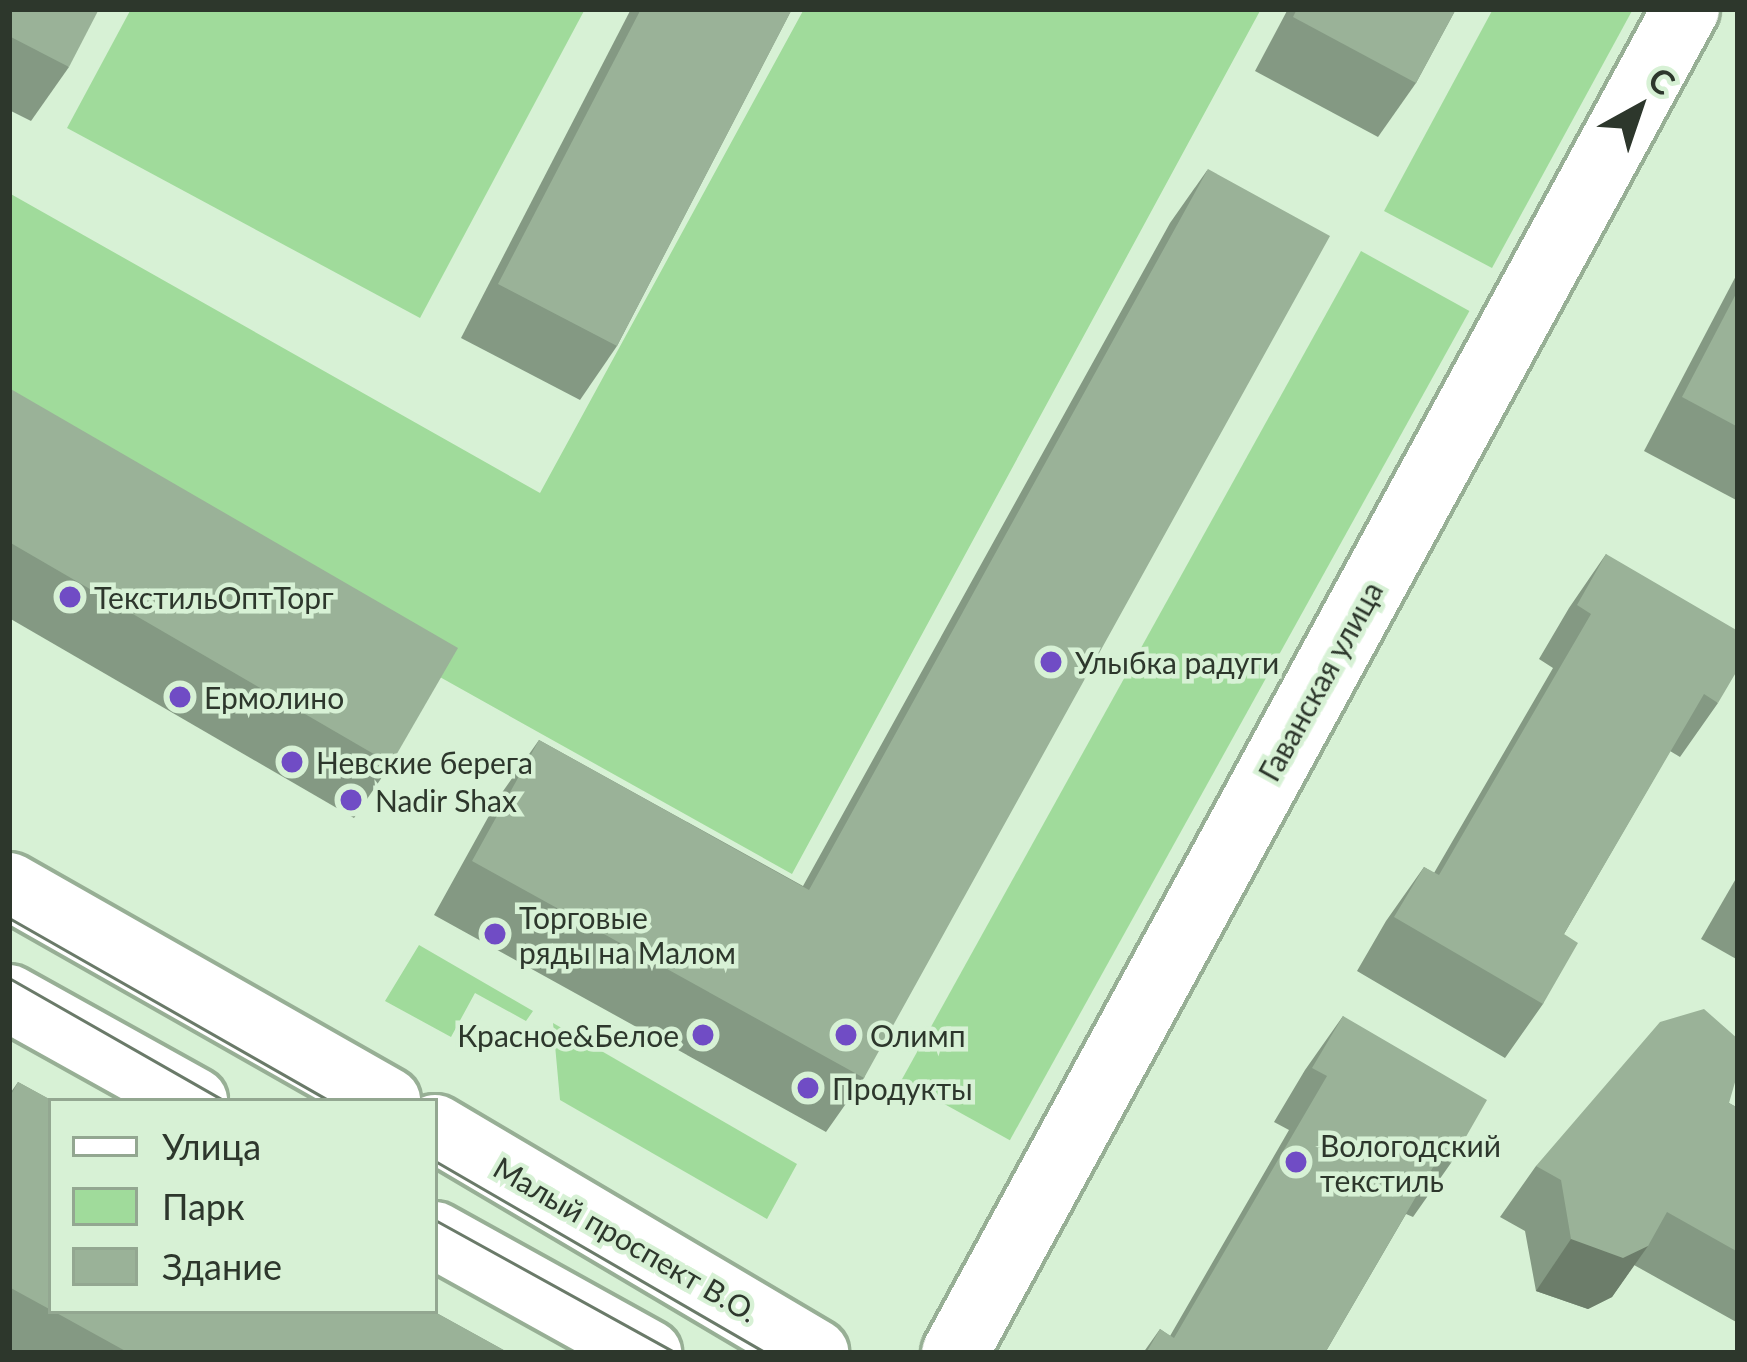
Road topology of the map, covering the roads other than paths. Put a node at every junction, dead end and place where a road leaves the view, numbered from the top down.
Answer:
1 (1686, 9) edge
2 (9, 886) edge
3 (9, 998) edge
4 (189, 1098) edge
5 (382, 1098) edge
6 (438, 1130) edge
7 (438, 1237) edge
8 (648, 1353) edge
9 (815, 1353) edge
10 (956, 1353) edge

1 - 10 street, Гаванская улица
2 - 5 street
3 - 4 street
6 - 9 street, Малый проспект В.О.
7 - 8 street

